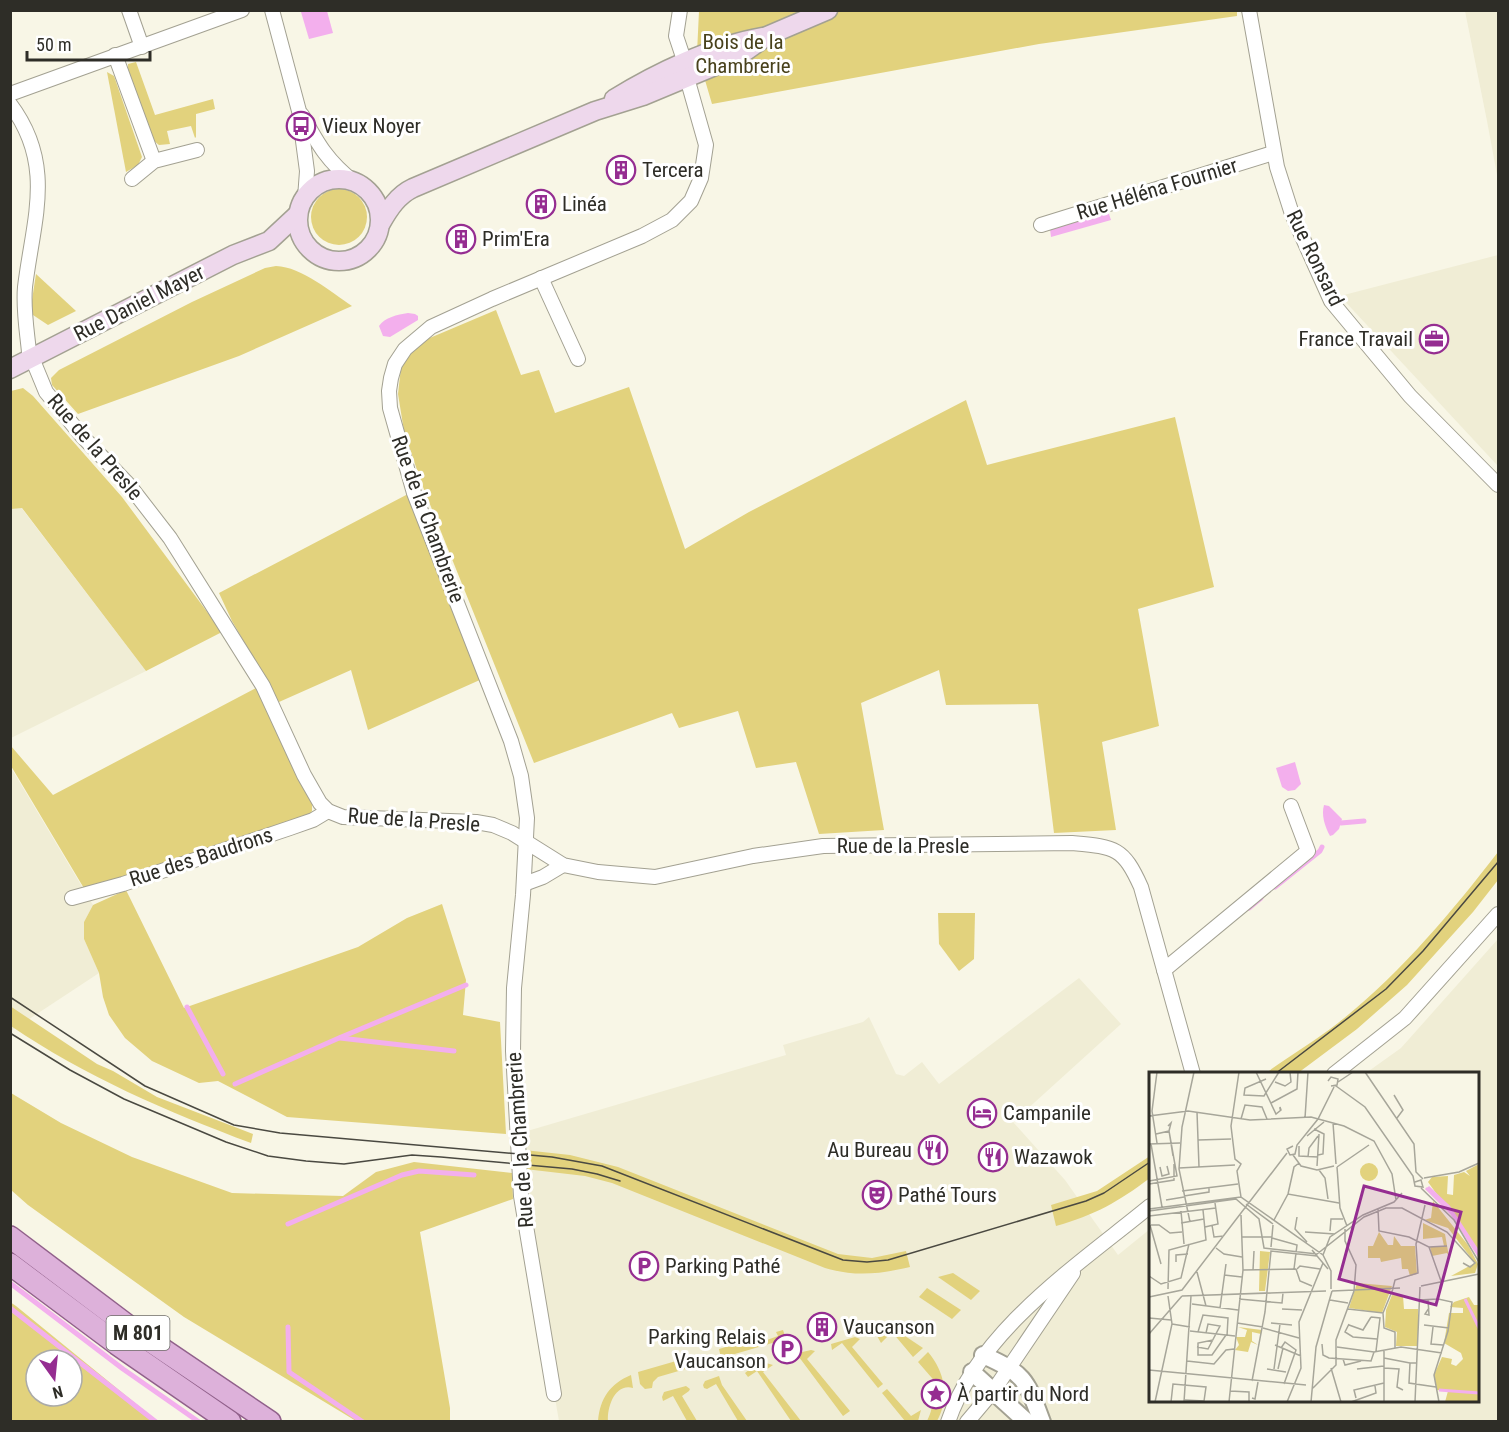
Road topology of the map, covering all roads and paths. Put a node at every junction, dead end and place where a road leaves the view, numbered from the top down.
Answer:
1 (129, 10) edge
2 (242, 10) edge
3 (272, 10) edge
4 (680, 10) edge
5 (828, 10) edge
6 (1249, 10) edge
7 (142, 46) junction
8 (116, 55) junction
9 (686, 71) junction
10 (10, 94) edge
11 (10, 104) edge
12 (299, 111) junction
13 (197, 150) dead end
14 (1274, 153) junction
15 (153, 161) junction
16 (132, 179) dead end
17 (360, 186) junction
18 (406, 191) junction
19 (302, 206) junction
20 (381, 223) junction
21 (1041, 225) dead end
22 (269, 241) junction
23 (305, 243) junction
24 (541, 278) junction
25 (30, 355) junction
26 (578, 359) dead end
27 (10, 361) edge
28 (10, 369) edge
29 (1498, 485) edge
30 (1291, 806) dead end
31 (328, 812) junction
32 (525, 843) junction
33 (563, 865) junction
34 (524, 884) junction
35 (72, 898) dead end
36 (1498, 914) edge
37 (1164, 970) junction
38 (1192, 1072) edge
39 (1337, 1072) edge
40 (1149, 1207) edge
41 (10, 1237) edge
42 (10, 1264) edge
43 (1077, 1266) junction
44 (983, 1355) junction
45 (1010, 1368) junction
46 (972, 1372) junction
47 (994, 1390) junction
48 (554, 1394) dead end
49 (230, 1422) edge
50 (270, 1422) edge
51 (948, 1422) edge
52 (967, 1422) edge
53 (1027, 1422) edge
54 (1042, 1422) edge

1 - 7 street
2 - 7 street
3 - 12 street
4 - 9 street, Rue de la Chambrerie
5 - 9 main road
6 - 14 street, Rue Ronsard
7 - 8 street
8 - 10 street
8 - 15 street
9 - 18 main road
9 - 24 street, Rue de la Chambrerie
11 - 25 street, Rue de la Presle
12 - 17 street
12 - 19 street
13 - 15 street
14 - 21 street, Rue Héléna Fournier
14 - 29 street, Rue Ronsard
15 - 16 street
17 - 18 main road
17 - 19 main road
17 - 20 main road
18 - 20 main road
19 - 22 main road, Rue Daniel Mayer
19 - 23 main road
20 - 23 main road
22 - 23 main road, Rue Daniel Mayer
22 - 25 main road, Rue Daniel Mayer
24 - 26 street
24 - 32 street, Rue de la Chambrerie
25 - 27 main road
25 - 28 main road, Rue Daniel Mayer
25 - 31 street, Rue de la Presle
30 - 37 street
31 - 32 street, Rue de la Presle
31 - 35 street, Rue des Baudrons
32 - 33 street, Rue de la Presle
32 - 34 street, Rue de la Chambrerie
33 - 34 street
33 - 37 street, Rue de la Presle
34 - 48 street, Rue de la Chambrerie
36 - 39 street
37 - 38 street, Rue de la Presle
40 - 43 street
41 - 50 main road, M 801
42 - 49 main road, M 801
43 - 44 street
43 - 45 street
44 - 45 street
44 - 46 street
45 - 47 street
45 - 54 street
46 - 47 street
46 - 51 street
47 - 52 street
47 - 53 street

